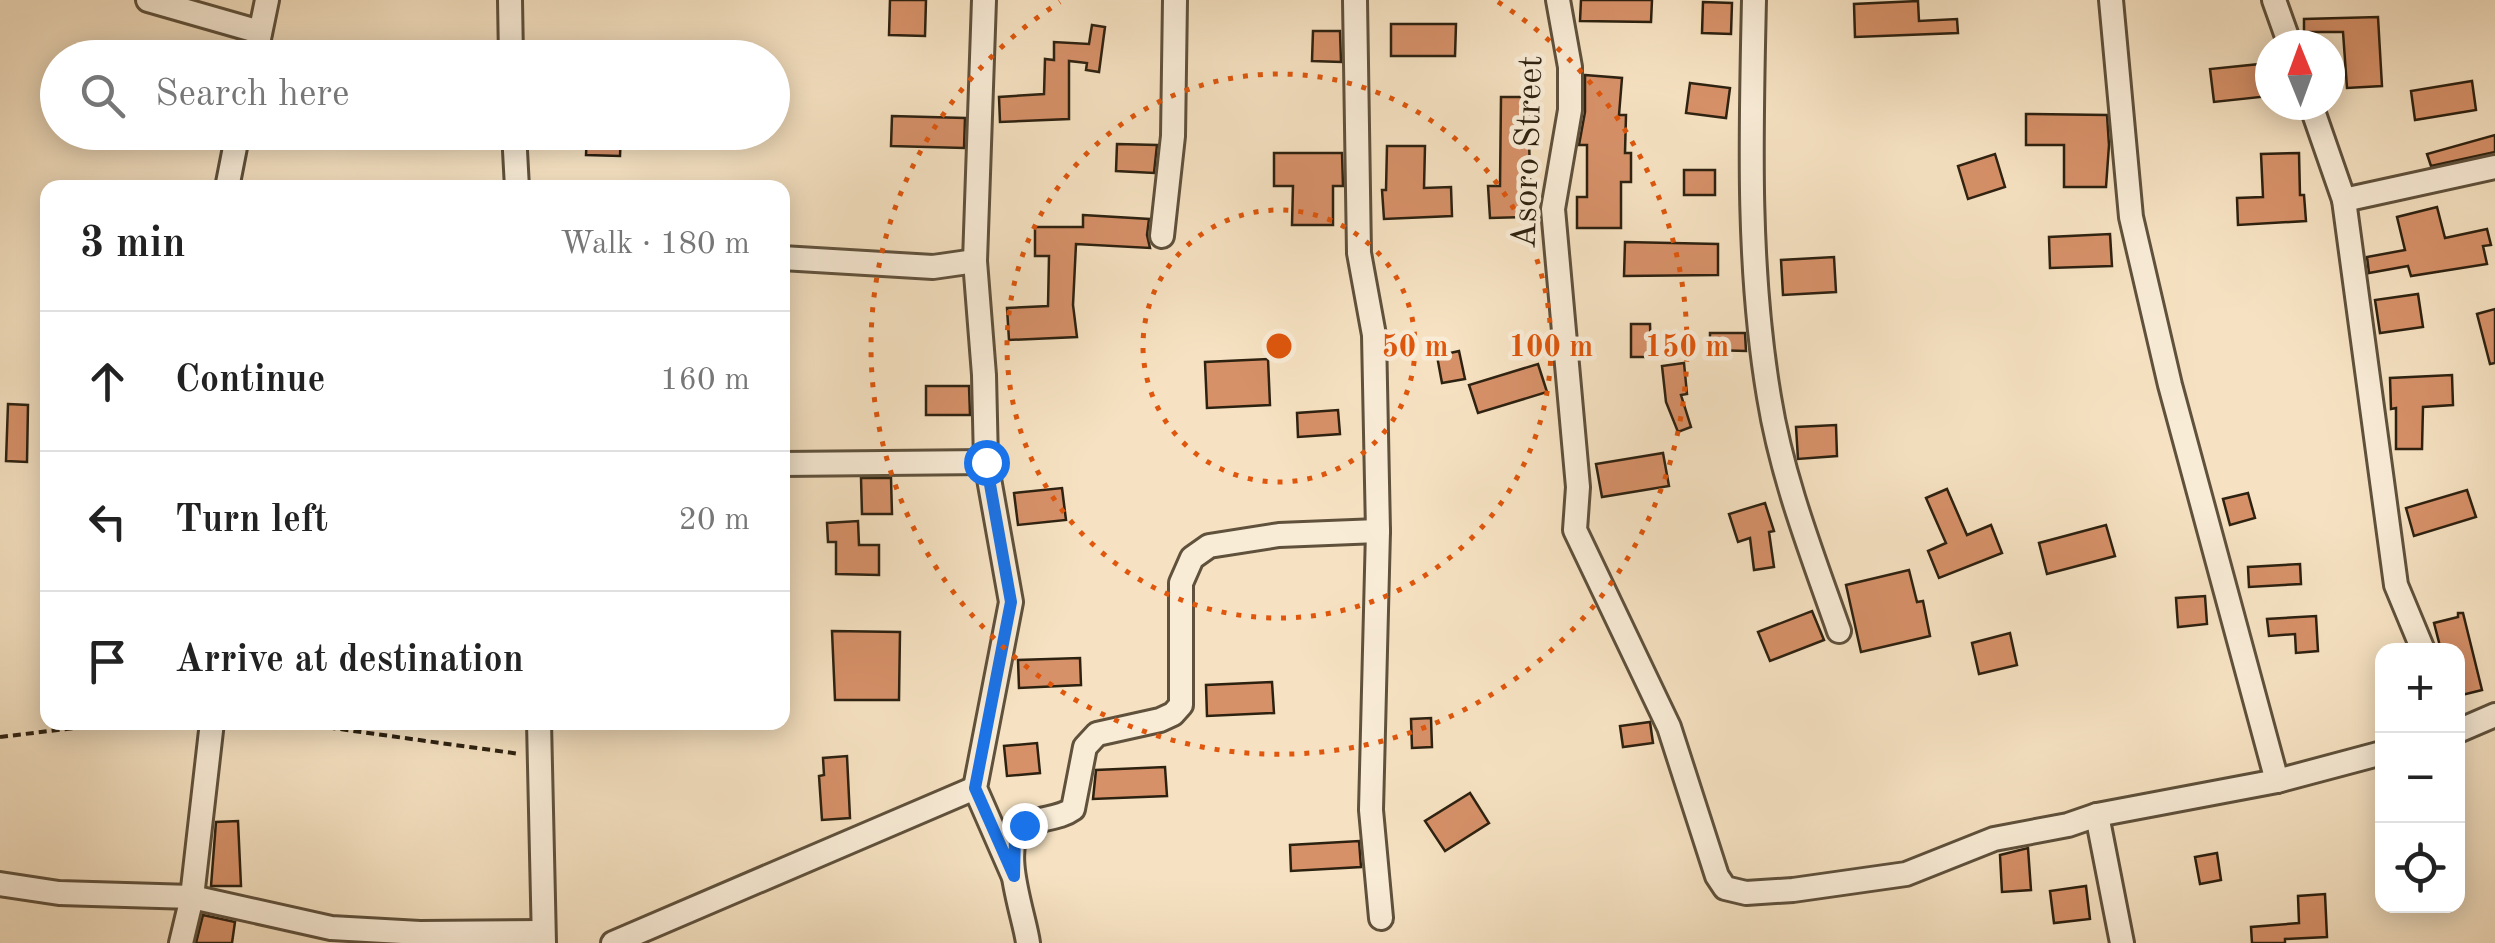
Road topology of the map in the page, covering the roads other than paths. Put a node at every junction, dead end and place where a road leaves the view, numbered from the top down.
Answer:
1 (148, 0) edge
2 (268, 0) edge
3 (510, 0) edge
4 (984, 0) edge
5 (1174, 0) edge
6 (1355, 0) edge
7 (1558, 0) edge
8 (1754, 0) edge
9 (2110, 0) edge
10 (2274, 0) edge
11 (2285, 30) edge
12 (260, 32) junction
13 (258, 40) edge
14 (511, 40) edge
15 (2316, 120) edge
16 (234, 150) edge
17 (515, 150) edge
18 (2495, 167) edge
19 (229, 180) edge
20 (517, 180) edge
21 (2344, 200) junction
22 (1162, 236) dead end
23 (790, 258) edge
24 (975, 261) junction
25 (986, 462) junction
26 (790, 464) edge
27 (1378, 531) junction
28 (1838, 631) dead end
29 (2420, 643) edge
30 (2495, 714) edge
31 (2465, 728) edge
32 (211, 730) edge
33 (539, 730) edge
34 (2375, 755) edge
35 (2277, 781) junction
36 (975, 788) junction
37 (2097, 815) junction
38 (1014, 876) junction
39 (0, 884) edge
40 (192, 897) junction
41 (1381, 918) dead end
42 (544, 937) edge
43 (181, 943) edge
44 (613, 943) edge
45 (1028, 943) edge
46 (2122, 943) edge

1 - 12 street
2 - 12 street
3 - 14 street
4 - 24 street
5 - 22 street
6 - 27 street
7 - 37 street, Asoro Street
8 - 28 street
9 - 35 street
10 - 11 street
12 - 13 street
15 - 21 street
16 - 19 street
17 - 20 street
18 - 21 street
21 - 29 street
23 - 24 street
24 - 25 street
25 - 26 street
25 - 36 street
27 - 38 street
27 - 41 street
30 - 31 street
32 - 40 street
33 - 42 street
34 - 35 street
35 - 37 street
36 - 38 street
36 - 44 street
37 - 46 street
38 - 45 street
39 - 40 street
40 - 42 street
40 - 43 street

